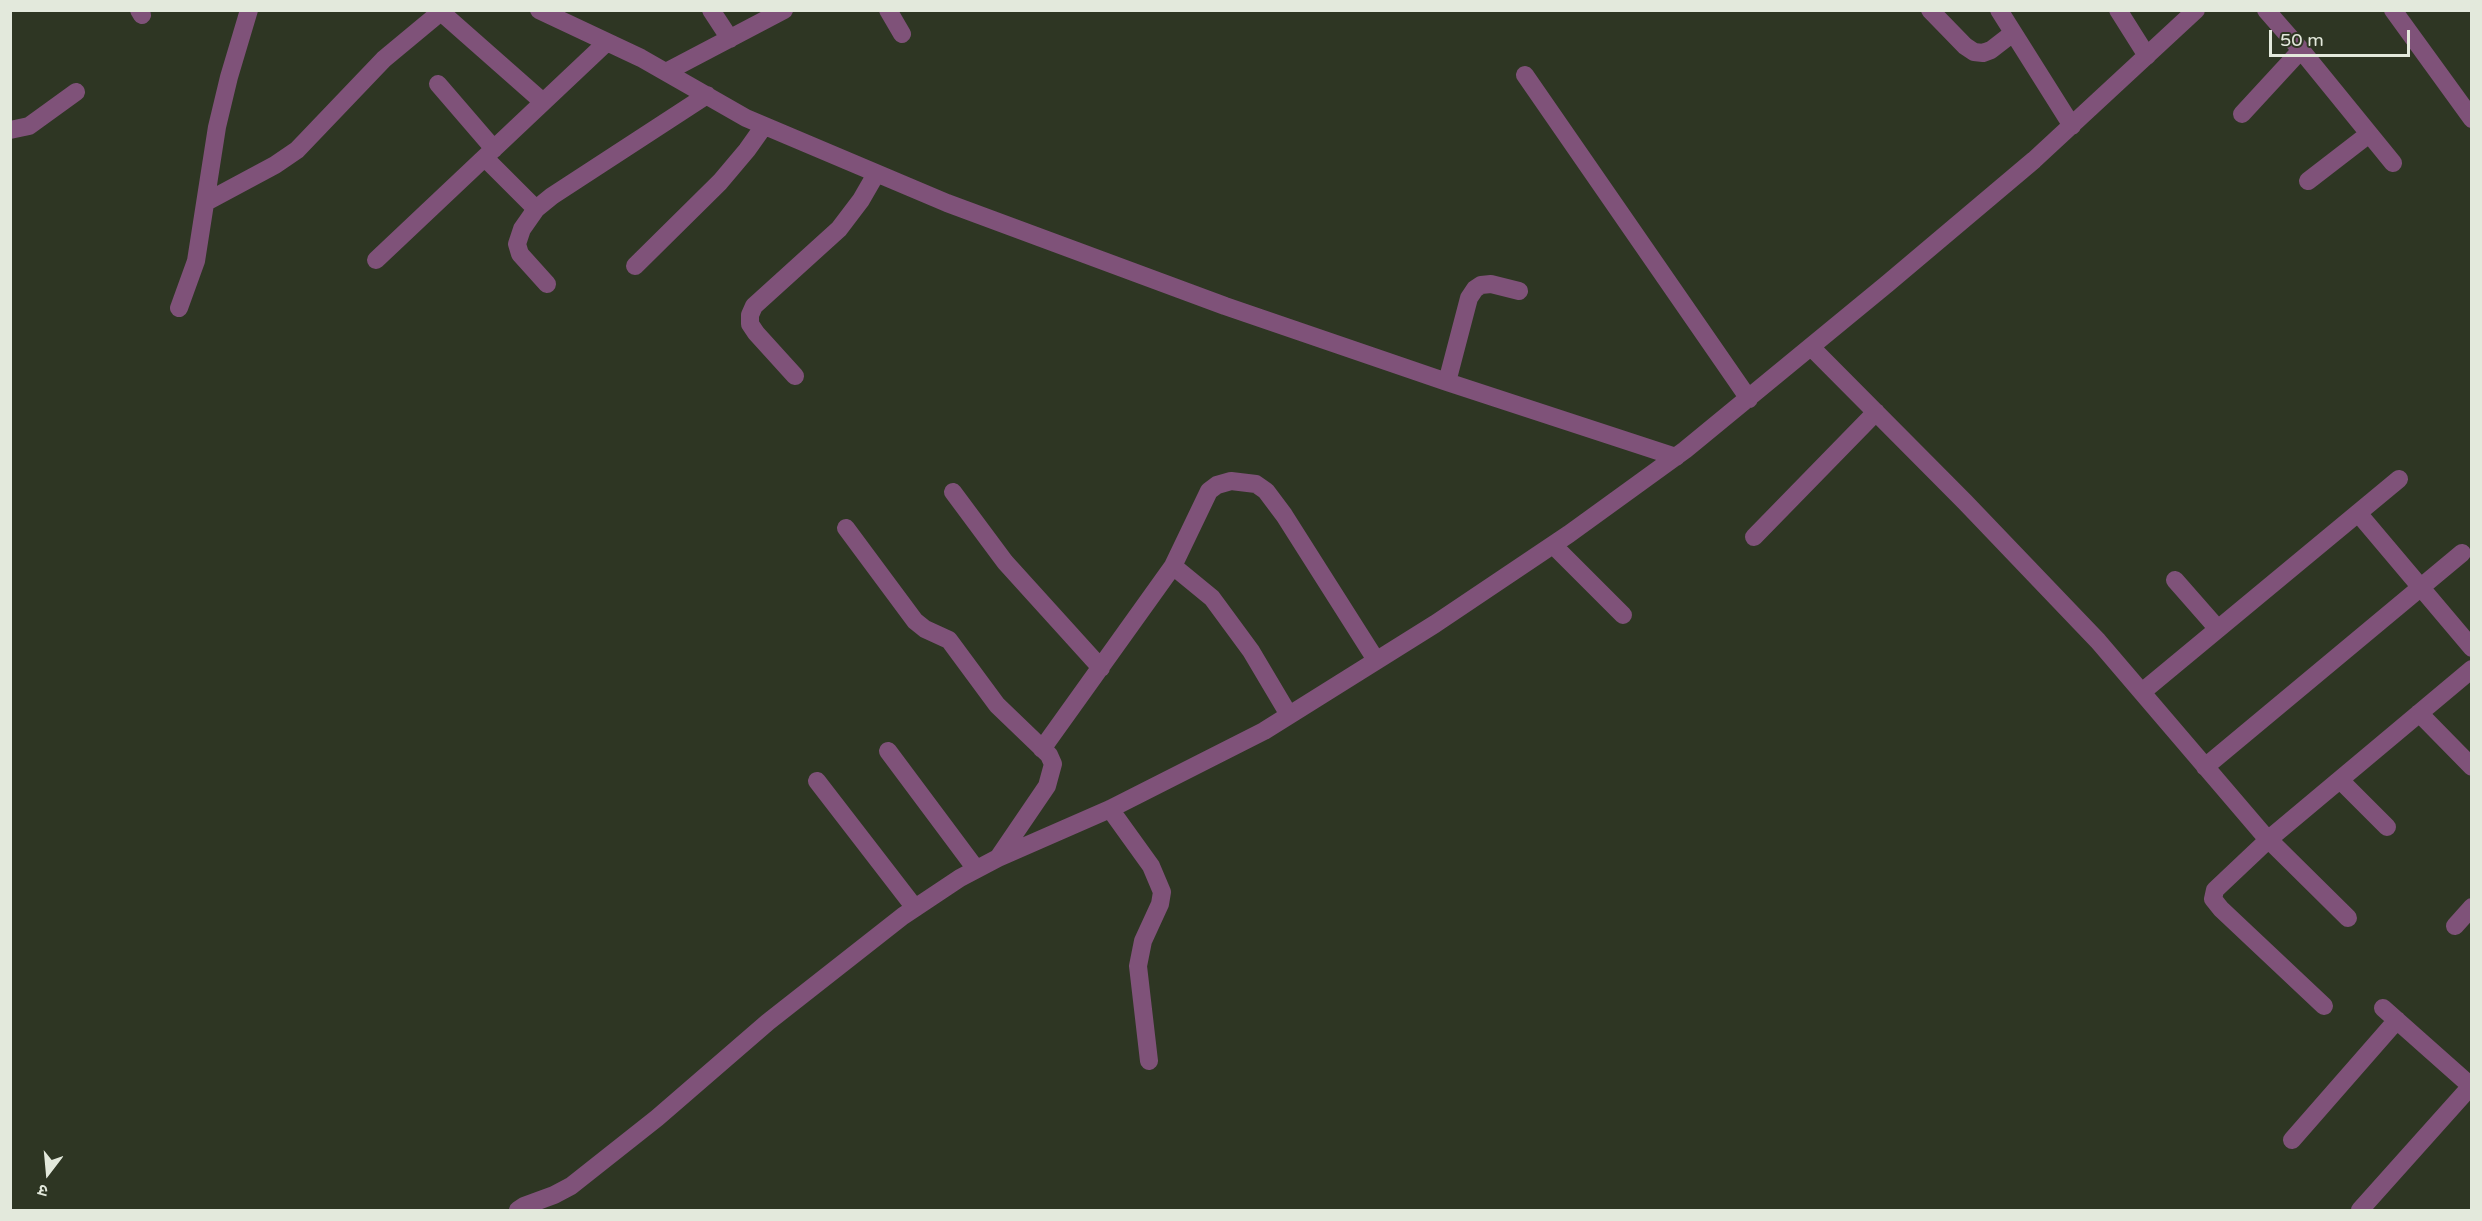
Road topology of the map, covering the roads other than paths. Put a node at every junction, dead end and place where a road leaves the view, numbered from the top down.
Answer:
1 (249, 10) edge
2 (538, 10) edge
3 (711, 10) edge
4 (784, 10) edge
5 (888, 10) edge
6 (1930, 10) edge
7 (1999, 10) edge
8 (2118, 10) edge
9 (2196, 10) edge
10 (2266, 10) edge
11 (2392, 10) edge
12 (442, 11) edge
13 (2013, 33) junction
14 (902, 34) dead end
15 (730, 39) junction
16 (607, 42) junction
17 (2301, 50) junction
18 (2147, 56) junction
19 (666, 72) junction
20 (1525, 75) dead end
21 (438, 84) dead end
22 (76, 92) dead end
23 (706, 95) junction
24 (543, 102) junction
25 (2242, 114) dead end
26 (2472, 120) edge
27 (764, 126) junction
28 (2072, 126) junction
29 (10, 130) edge
30 (2370, 134) junction
31 (489, 153) junction
32 (2393, 163) dead end
33 (876, 174) junction
34 (2308, 181) dead end
35 (206, 202) junction
36 (536, 209) junction
37 (376, 260) dead end
38 (635, 266) dead end
39 (547, 284) dead end
40 (1519, 291) dead end
41 (179, 308) dead end
42 (1811, 348) junction
43 (795, 376) dead end
44 (1447, 382) junction
45 (1749, 399) junction
46 (1876, 412) junction
47 (1676, 457) junction
48 (2399, 479) dead end
49 (954, 492) dead end
50 (2358, 513) junction
51 (846, 528) dead end
52 (1754, 537) dead end
53 (1553, 545) junction
54 (2462, 553) dead end
55 (1173, 566) junction
56 (2175, 580) dead end
57 (2421, 588) junction
58 (1623, 615) dead end
59 (2218, 629) junction
60 (2472, 648) edge
61 (1376, 660) junction
62 (1101, 669) junction
63 (2472, 669) edge
64 (2142, 692) junction
65 (2419, 713) junction
66 (1289, 715) junction
67 (1042, 749) junction
68 (888, 752) dead end
69 (2205, 767) junction
70 (2472, 767) edge
71 (2340, 780) junction
72 (817, 781) dead end
73 (1110, 809) junction
74 (2387, 827) dead end
75 (2269, 840) junction
76 (998, 858) junction
77 (976, 869) junction
78 (2472, 907) edge
79 (915, 908) junction
80 (2348, 918) dead end
81 (2455, 926) dead end
82 (2324, 1006) dead end
83 (1149, 1061) dead end
84 (2471, 1086) edge
85 (2292, 1140) dead end
86 (518, 1210) edge
87 (2360, 1210) edge

1 - 35 street
2 - 16 street
3 - 15 street
4 - 15 street
5 - 14 street
6 - 13 street
7 - 13 street
8 - 18 street
9 - 18 street
10 - 17 street
11 - 26 street
12 - 24 street
12 - 35 street
13 - 28 street
15 - 19 street
16 - 19 street
16 - 24 street
17 - 25 street
17 - 30 street
18 - 28 street
19 - 23 street
20 - 45 street
21 - 31 street
22 - 29 street
23 - 27 street
23 - 36 street
24 - 31 street
27 - 33 street
27 - 38 street
28 - 42 street
30 - 32 street
30 - 34 street
31 - 36 street
31 - 37 street
33 - 43 street
33 - 44 street
35 - 41 street
36 - 39 street
40 - 44 street
42 - 45 street
42 - 46 street
44 - 47 street
45 - 47 street
46 - 52 street
46 - 64 street
47 - 53 street
48 - 50 street
49 - 62 street
50 - 57 street
50 - 59 street
51 - 67 street
53 - 58 street
53 - 61 street
54 - 57 street
55 - 61 street
55 - 62 street
55 - 66 street
56 - 59 street
57 - 60 street
57 - 69 street
59 - 64 street
61 - 66 street
62 - 67 street
63 - 65 street
64 - 69 street
65 - 70 street
65 - 71 street
66 - 73 street
67 - 76 street
68 - 77 street
69 - 75 street
71 - 74 street
71 - 75 street
72 - 79 street
73 - 76 street
73 - 83 street
75 - 80 street
75 - 82 street
76 - 77 street
77 - 79 street
78 - 81 street
79 - 86 street
84 - 85 street
84 - 87 street

